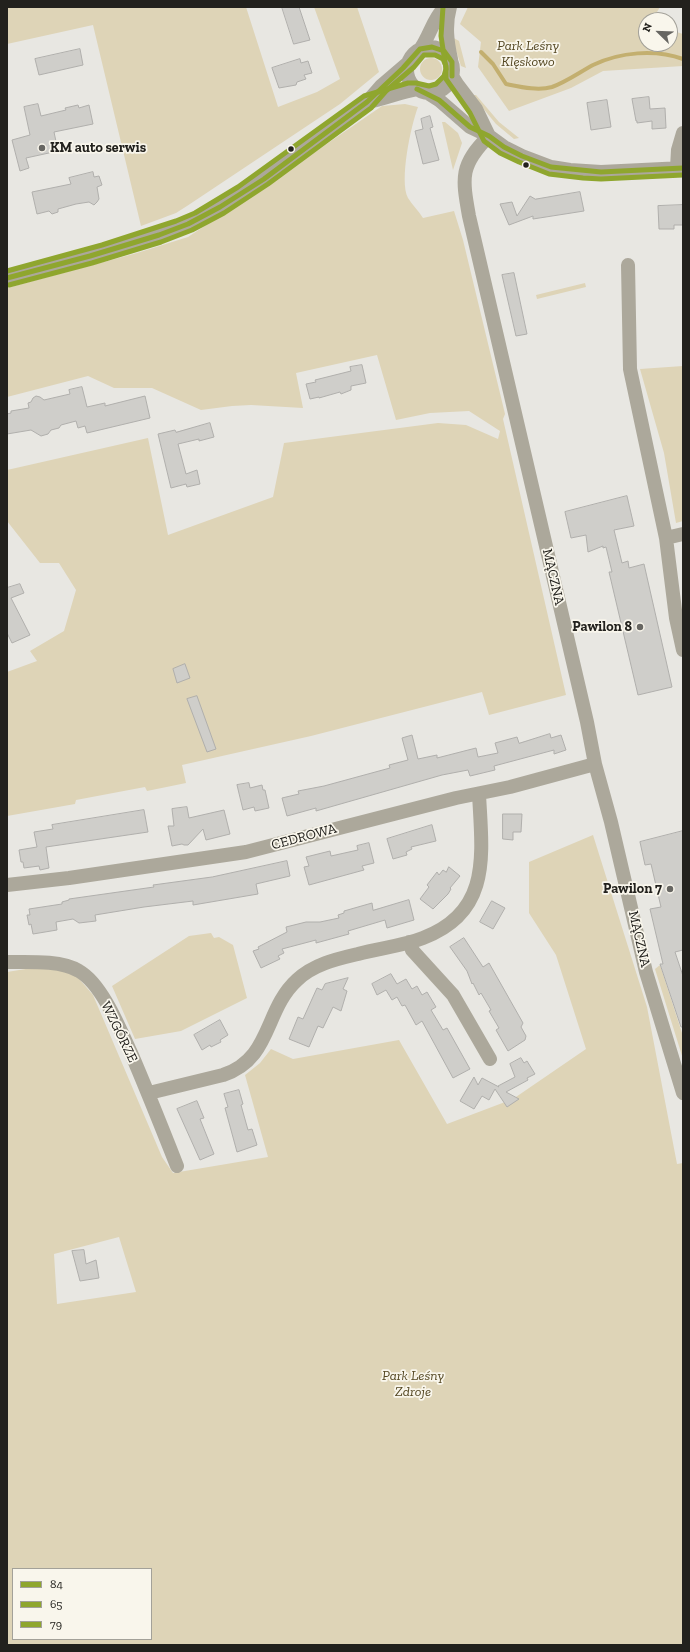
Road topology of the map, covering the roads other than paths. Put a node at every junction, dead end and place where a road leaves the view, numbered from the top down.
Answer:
1 (445, 7) edge
2 (450, 7) edge
3 (421, 48) junction
4 (451, 60) junction
5 (408, 62) junction
6 (452, 76) junction
7 (422, 91) junction
8 (368, 102) junction
9 (683, 133) edge
10 (489, 136) junction
11 (680, 168) edge
12 (628, 265) dead end
13 (7, 278) edge
14 (683, 534) edge
15 (666, 538) junction
16 (683, 650) edge
17 (595, 764) junction
18 (479, 794) junction
19 (7, 885) edge
20 (409, 942) junction
21 (7, 962) edge
22 (490, 1059) dead end
23 (149, 1093) junction
24 (683, 1093) edge
25 (178, 1166) dead end

1 - 3 street
2 - 4 street
3 - 4 street
3 - 5 street
4 - 6 street
5 - 7 street
5 - 8 street
6 - 7 street
6 - 10 street
7 - 8 street
7 - 10 street
8 - 13 street
9 - 11 street
10 - 11 street
10 - 17 street, MĄCZNA
12 - 15 street
14 - 15 street
15 - 16 street
17 - 18 street, CEDROWA
17 - 24 street, MĄCZNA
18 - 19 street, CEDROWA
18 - 20 street
20 - 22 street
20 - 23 street
21 - 23 street, WZGÓRZE
23 - 25 street, WZGÓRZE

